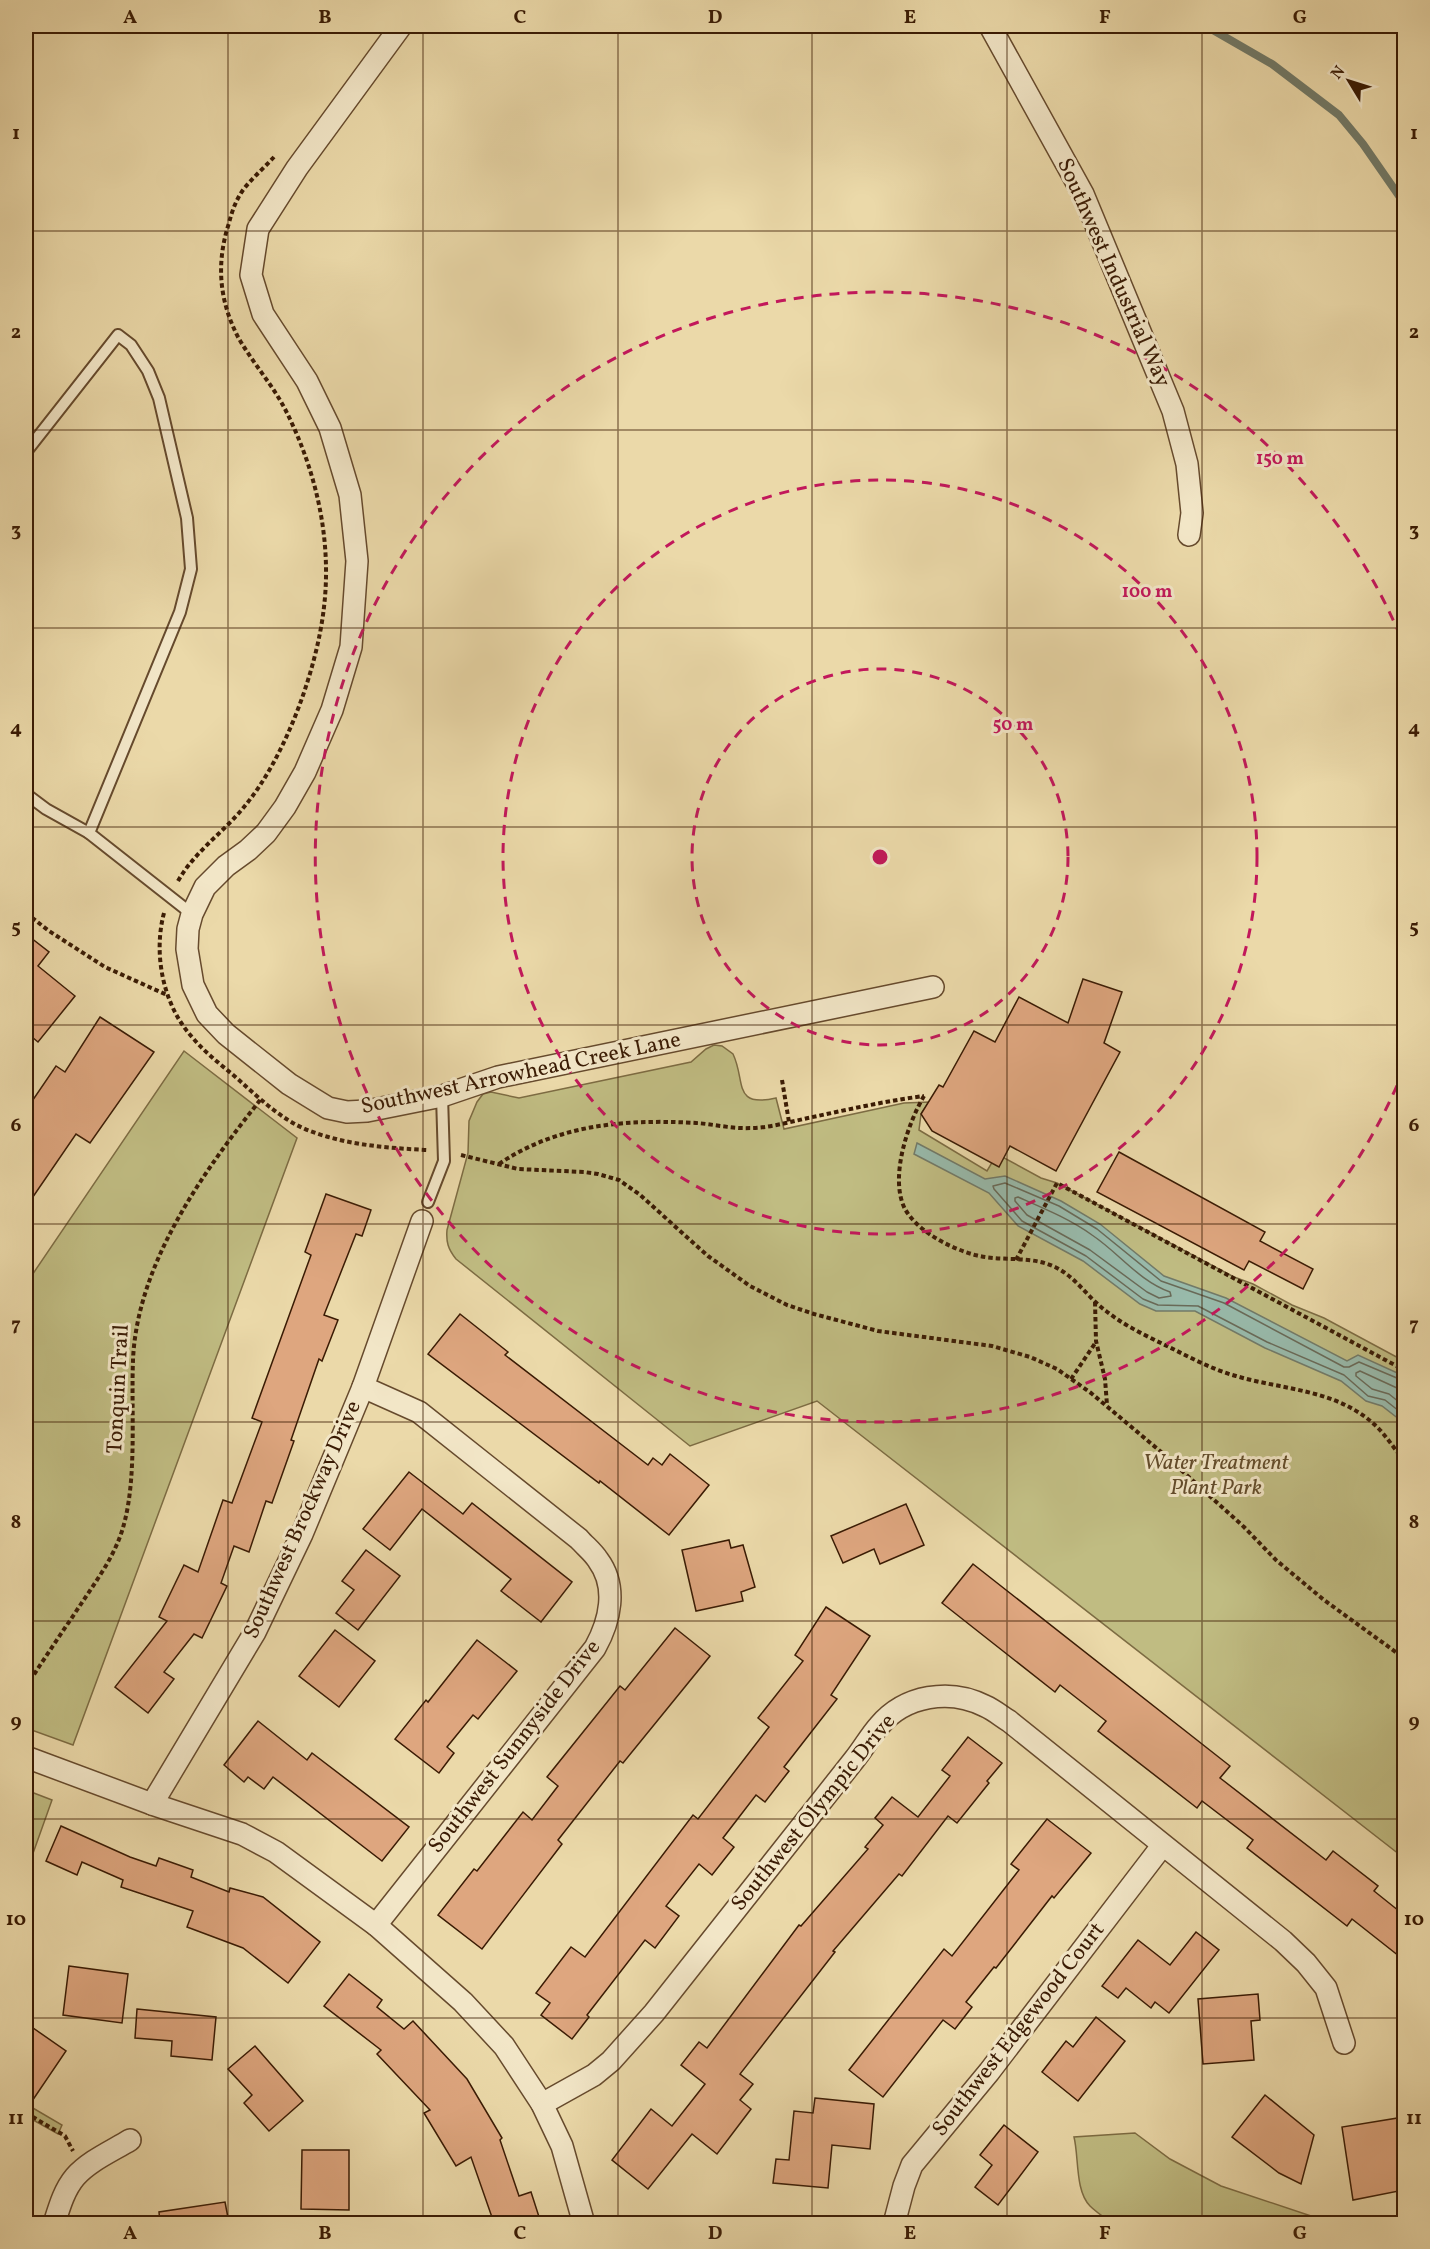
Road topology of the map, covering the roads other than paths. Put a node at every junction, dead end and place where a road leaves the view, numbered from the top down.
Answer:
1 (401, 26) edge
2 (990, 26) edge
3 (26, 452) edge
4 (1189, 535) dead end
5 (26, 794) edge
6 (89, 833) junction
7 (192, 914) junction
8 (933, 987) dead end
9 (442, 1096) junction
10 (425, 1211) joint
11 (363, 1387) junction
12 (26, 1757) edge
13 (152, 1804) junction
14 (1162, 1846) junction
15 (376, 1925) junction
16 (1344, 2043) dead end
17 (542, 2104) junction
18 (130, 2140) dead end
19 (54, 2223) edge
20 (584, 2223) edge
21 (894, 2223) edge

1 - 7 street, Southwest Arrowhead Creek Lane
2 - 4 street, Southwest Industrial Way
3 - 6 lane
5 - 6 lane
6 - 7 lane
7 - 9 street, Southwest Arrowhead Creek Lane
8 - 9 street, Southwest Arrowhead Creek Lane
9 - 10 lane
10 - 11 street, Southwest Brockway Drive
11 - 13 street, Southwest Brockway Drive
11 - 15 street, Southwest Sunnyside Drive
12 - 13 street
13 - 15 street
14 - 16 street, Southwest Olympic Drive
14 - 17 street, Southwest Olympic Drive
14 - 21 street, Southwest Edgewood Court
15 - 17 street
17 - 20 street
18 - 19 street

